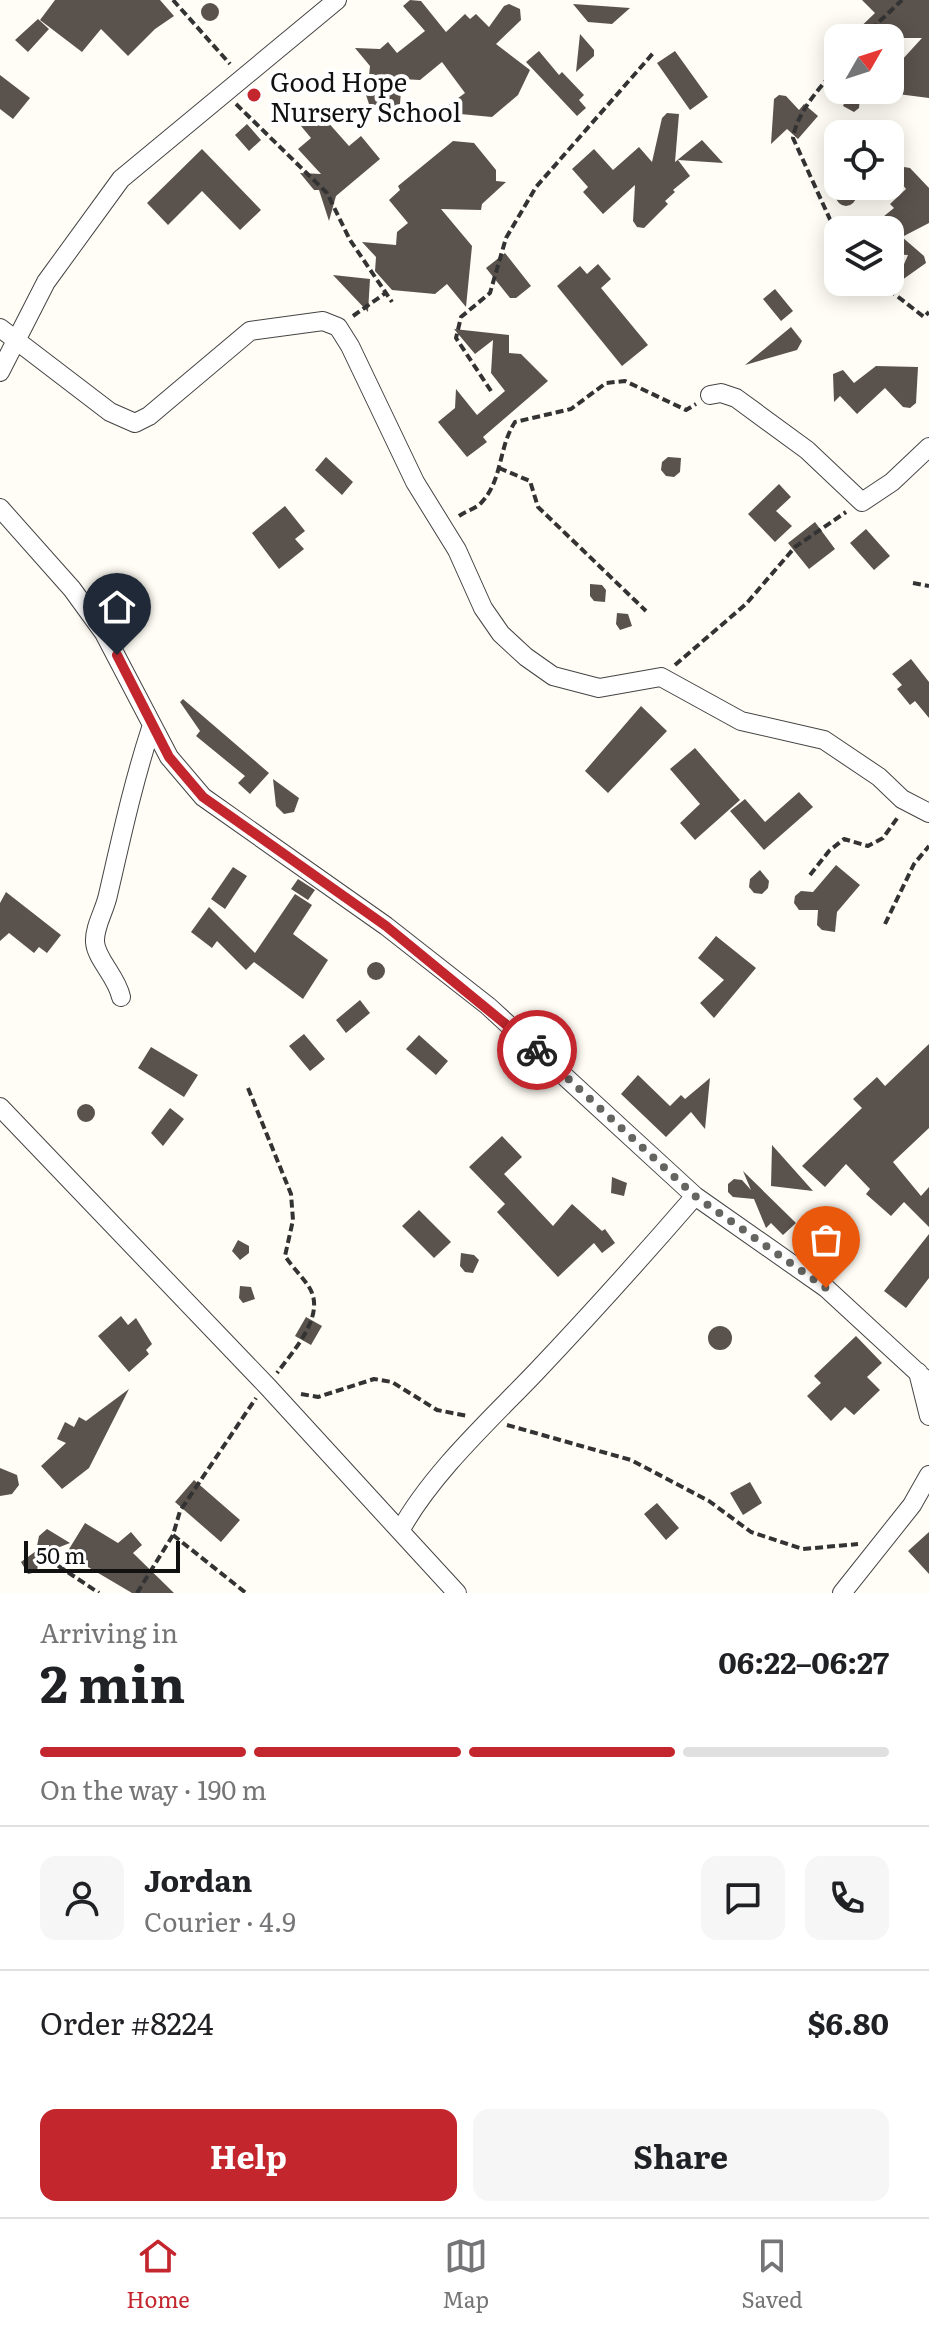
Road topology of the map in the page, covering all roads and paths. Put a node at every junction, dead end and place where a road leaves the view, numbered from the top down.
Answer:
1 (173, 0) edge
2 (337, 0) edge
3 (902, 0) edge
4 (877, 24) edge
5 (655, 51) dead end
6 (244, 79) junction
7 (824, 83) edge
8 (226, 95) junction
9 (828, 216) edge
10 (387, 292) junction
11 (897, 296) edge
12 (392, 302) dead end
13 (929, 312) edge
14 (338, 327) junction
15 (0, 328) edge
16 (15, 343) junction
17 (0, 372) edge
18 (491, 391) dead end
19 (710, 395) joint
20 (929, 447) edge
21 (499, 468) junction
22 (862, 502) junction
23 (0, 508) edge
24 (445, 527) junction
25 (913, 583) dead end
26 (929, 586) edge
27 (646, 611) dead end
28 (661, 677) junction
29 (151, 728) junction
30 (902, 799) junction
31 (929, 813) edge
32 (929, 846) edge
33 (810, 875) dead end
34 (885, 924) dead end
35 (121, 997) dead end
36 (0, 1107) edge
37 (695, 1196) junction
38 (924, 1377) edge
39 (268, 1387) junction
40 (929, 1416) edge
41 (488, 1420) junction
42 (929, 1475) edge
43 (400, 1531) junction
44 (173, 1535) dead end
45 (884, 1539) junction
46 (48, 1559) dead end
47 (99, 1593) edge
48 (246, 1593) edge
49 (457, 1593) edge
50 (842, 1593) edge

1 - 6 path
2 - 6 street
3 - 4 path
5 - 18 path
6 - 8 street
7 - 9 path
8 - 10 path
8 - 16 street
10 - 12 path
10 - 14 path
11 - 13 path
14 - 16 street
14 - 24 street
15 - 16 street
16 - 17 street
19 - 21 path
19 - 22 street
20 - 22 street
21 - 24 path
21 - 27 path
22 - 28 path
23 - 29 street
24 - 28 street
25 - 26 path
28 - 30 street
29 - 35 street
29 - 37 street
30 - 31 street
30 - 33 path
32 - 34 path
36 - 39 street
37 - 38 street
37 - 41 street
38 - 40 street
39 - 41 path
39 - 43 street
41 - 43 street
41 - 45 path
42 - 45 street
43 - 49 street
44 - 48 path
45 - 50 street
46 - 47 path

